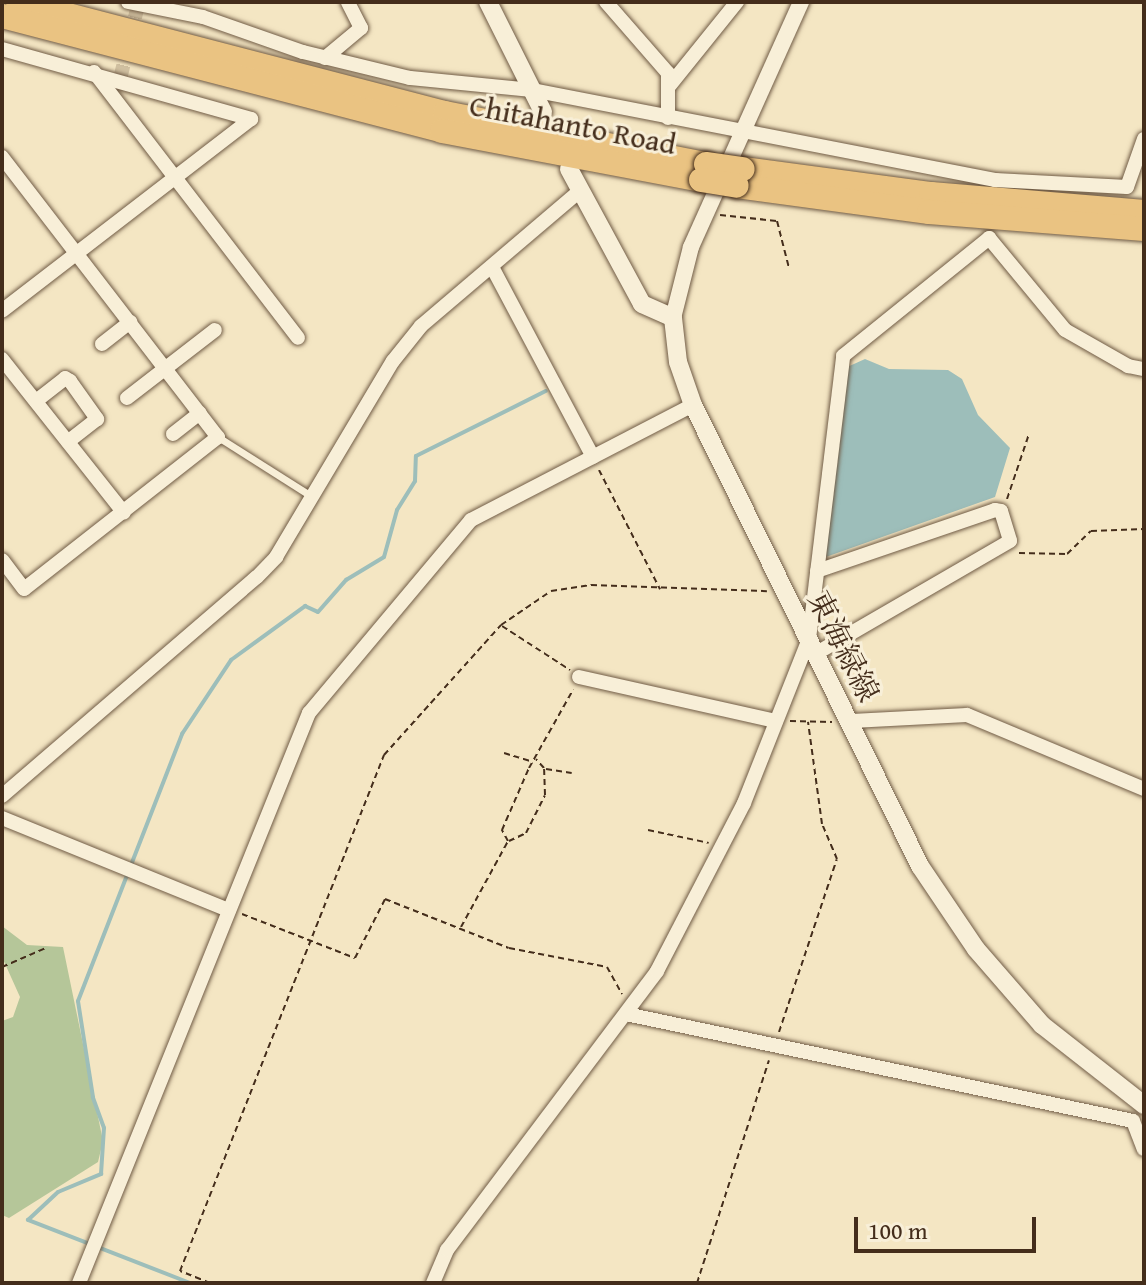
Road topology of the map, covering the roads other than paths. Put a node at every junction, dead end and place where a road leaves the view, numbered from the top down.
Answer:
1 (18, 2) edge
2 (128, 2) edge
3 (192, 2) edge
4 (348, 2) edge
5 (488, 2) edge
6 (606, 2) edge
7 (737, 2) edge
8 (801, 2) edge
9 (2, 16) edge
10 (203, 17) junction
11 (2, 49) edge
12 (325, 58) junction
13 (93, 71) junction
14 (670, 85) junction
15 (532, 90) junction
16 (543, 112) dead end
17 (668, 118) junction
18 (741, 133) junction
19 (1144, 139) edge
20 (2, 157) edge
21 (569, 169) dead end
22 (704, 172) junction
23 (173, 177) junction
24 (740, 177) junction
25 (581, 190) junction
26 (1144, 212) edge
27 (1144, 229) edge
28 (75, 252) junction
29 (492, 267) junction
30 (2, 311) edge
31 (673, 318) junction
32 (130, 322) junction
33 (215, 330) dead end
34 (298, 338) dead end
35 (102, 344) dead end
36 (2, 359) edge
37 (166, 369) junction
38 (1144, 369) edge
39 (127, 398) dead end
40 (36, 401) junction
41 (693, 405) junction
42 (200, 413) junction
43 (173, 434) dead end
44 (218, 437) junction
45 (68, 442) junction
46 (593, 457) junction
47 (313, 497) junction
48 (124, 513) junction
49 (2, 560) edge
50 (817, 571) junction
51 (813, 646) junction
52 (579, 677) road end
53 (777, 719) junction
54 (852, 721) junction
55 (1144, 789) edge
56 (2, 796) edge
57 (2, 818) edge
58 (229, 910) junction
59 (626, 1014) junction
60 (1140, 1112) edge
61 (1144, 1149) edge
62 (79, 1283) edge
63 (433, 1283) edge

1 - 22 highway, Chitahanto Road
2 - 10 street
3 - 10 street
4 - 12 street
5 - 15 main road
6 - 14 street
7 - 14 street
8 - 18 street
9 - 22 highway, Chitahanto Road
10 - 12 street
11 - 13 street
12 - 15 street
13 - 23 street
13 - 23 street
14 - 17 street
15 - 16 main road
15 - 17 street
17 - 18 street
18 - 19 street
18 - 31 street
20 - 28 street
21 - 25 main road
22 - 24 highway, Chitahanto Road, bridge
23 - 28 street
23 - 34 street
24 - 26 highway, Chitahanto Road
24 - 27 highway, Chitahanto Road
25 - 29 street
25 - 31 main road
28 - 30 street
28 - 32 street
29 - 46 street
29 - 47 street
31 - 41 main road, 東海緑線
32 - 35 street
32 - 37 street
33 - 37 street
36 - 40 street
37 - 39 street
37 - 42 street
38 - 50 street
40 - 45 street
40 - 45 street
41 - 46 street
41 - 51 main road, 東海緑線
42 - 43 street
42 - 44 street
44 - 47 lane
44 - 48 street
45 - 48 street
46 - 58 street
47 - 56 street
48 - 49 street
50 - 51 street
50 - 51 street
51 - 53 street
51 - 54 main road, 東海緑線
52 - 53 street
53 - 59 street
54 - 55 street
54 - 60 main road, 東海緑線
57 - 58 street
58 - 62 street
59 - 60 street
59 - 63 street
60 - 61 street

